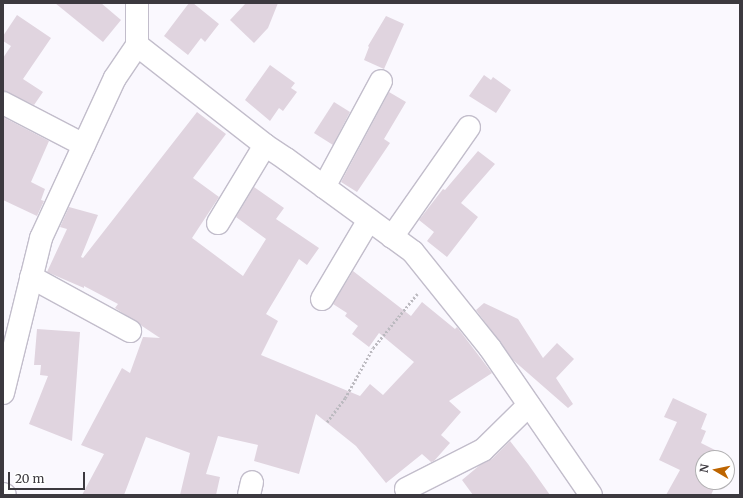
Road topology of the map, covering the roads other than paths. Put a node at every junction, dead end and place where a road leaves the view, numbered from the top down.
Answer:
1 (138, 3) edge
2 (137, 45) junction
3 (381, 80) dead end
4 (3, 103) edge
5 (469, 128) dead end
6 (84, 145) junction
7 (265, 145) junction
8 (324, 187) junction
9 (369, 220) junction
10 (218, 224) dead end
11 (392, 237) junction
12 (31, 277) junction
13 (322, 299) dead end
14 (130, 331) dead end
15 (3, 393) edge
16 (529, 405) junction
17 (406, 488) dead end
18 (591, 495) edge

1 - 2 street
2 - 6 street
2 - 7 street
3 - 8 street
4 - 6 street
5 - 11 street
6 - 12 street
7 - 8 street
7 - 10 street
8 - 9 street
9 - 11 street
9 - 13 street
11 - 16 street
12 - 14 street
12 - 15 street
16 - 17 street
16 - 18 street

